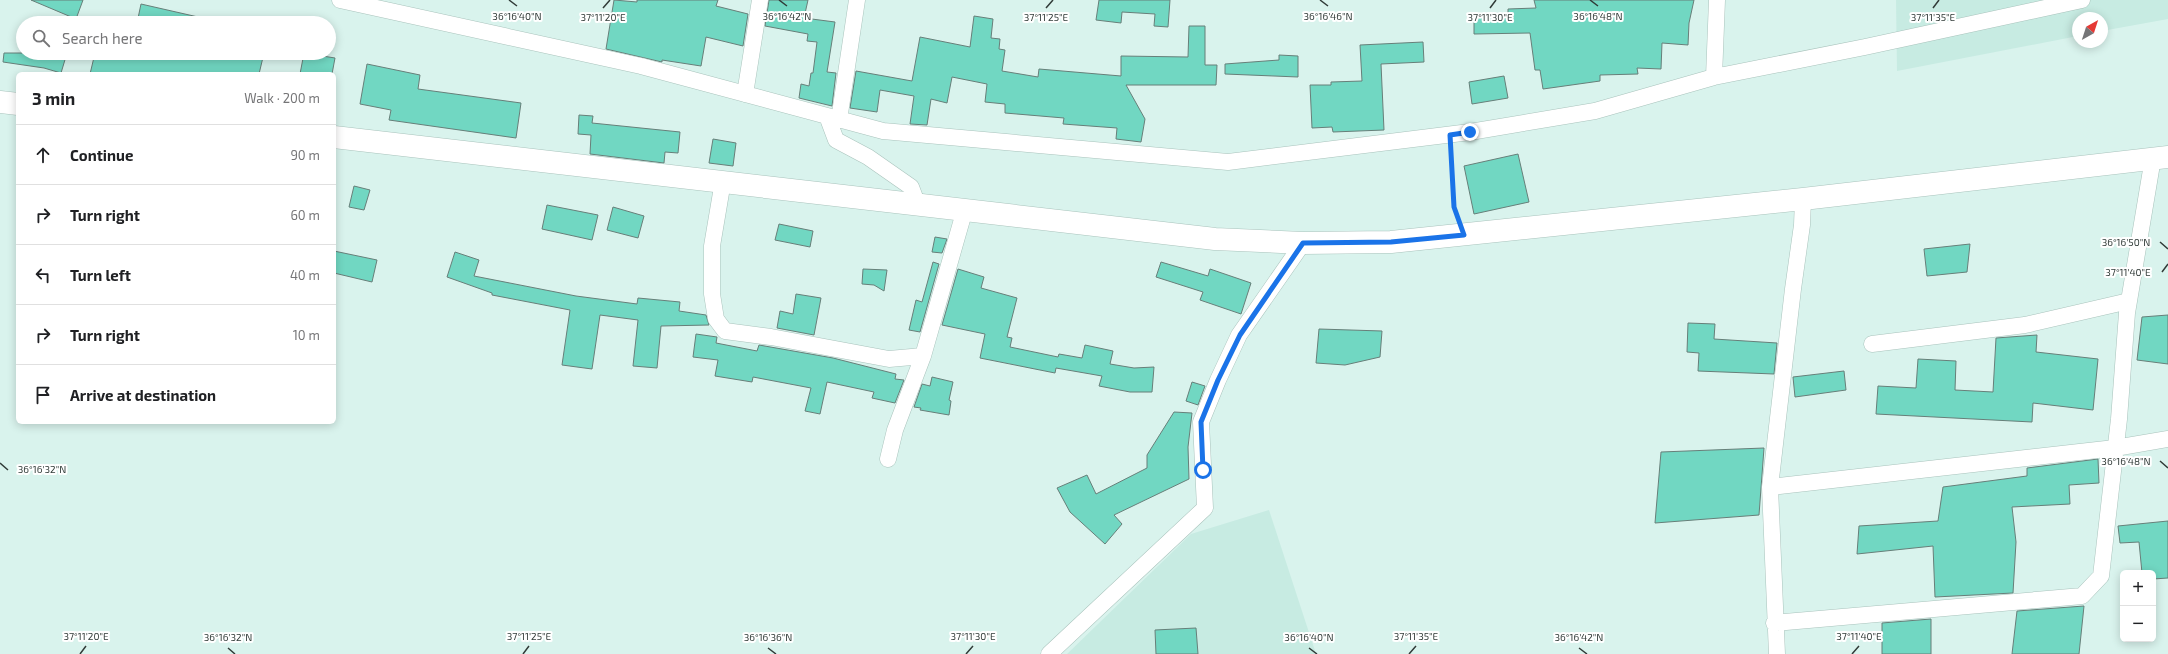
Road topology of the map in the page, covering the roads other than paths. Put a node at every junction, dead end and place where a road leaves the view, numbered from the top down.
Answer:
1 (340, 0) edge
2 (760, 0) edge
3 (857, 0) edge
4 (1717, 0) edge
5 (2082, 0) edge
6 (1714, 77) junction
7 (745, 94) junction
8 (0, 102) edge
9 (16, 104) edge
10 (833, 118) junction
11 (336, 137) edge
12 (2160, 158) edge
13 (723, 181) junction
14 (1803, 199) junction
15 (917, 203) junction
16 (965, 209) junction
17 (1303, 243) junction
18 (2129, 301) junction
19 (1872, 344) dead end
20 (923, 356) junction
21 (2168, 439) edge
22 (2115, 448) junction
23 (888, 459) dead end
24 (1770, 486) junction
25 (1774, 623) junction
26 (1049, 654) edge
27 (1777, 654) edge

1 - 7 street
2 - 7 street
3 - 10 street
4 - 6 street
5 - 6 street
6 - 10 street
7 - 10 street
8 - 9 main road
10 - 15 street
11 - 13 main road
12 - 14 main road
12 - 18 street
13 - 15 main road
13 - 20 street
14 - 17 main road
14 - 24 street
15 - 16 main road
16 - 17 main road
16 - 20 street
17 - 26 street
18 - 19 street
18 - 22 street
20 - 23 street
21 - 22 street
22 - 24 street
22 - 25 street
24 - 25 street
25 - 27 street

